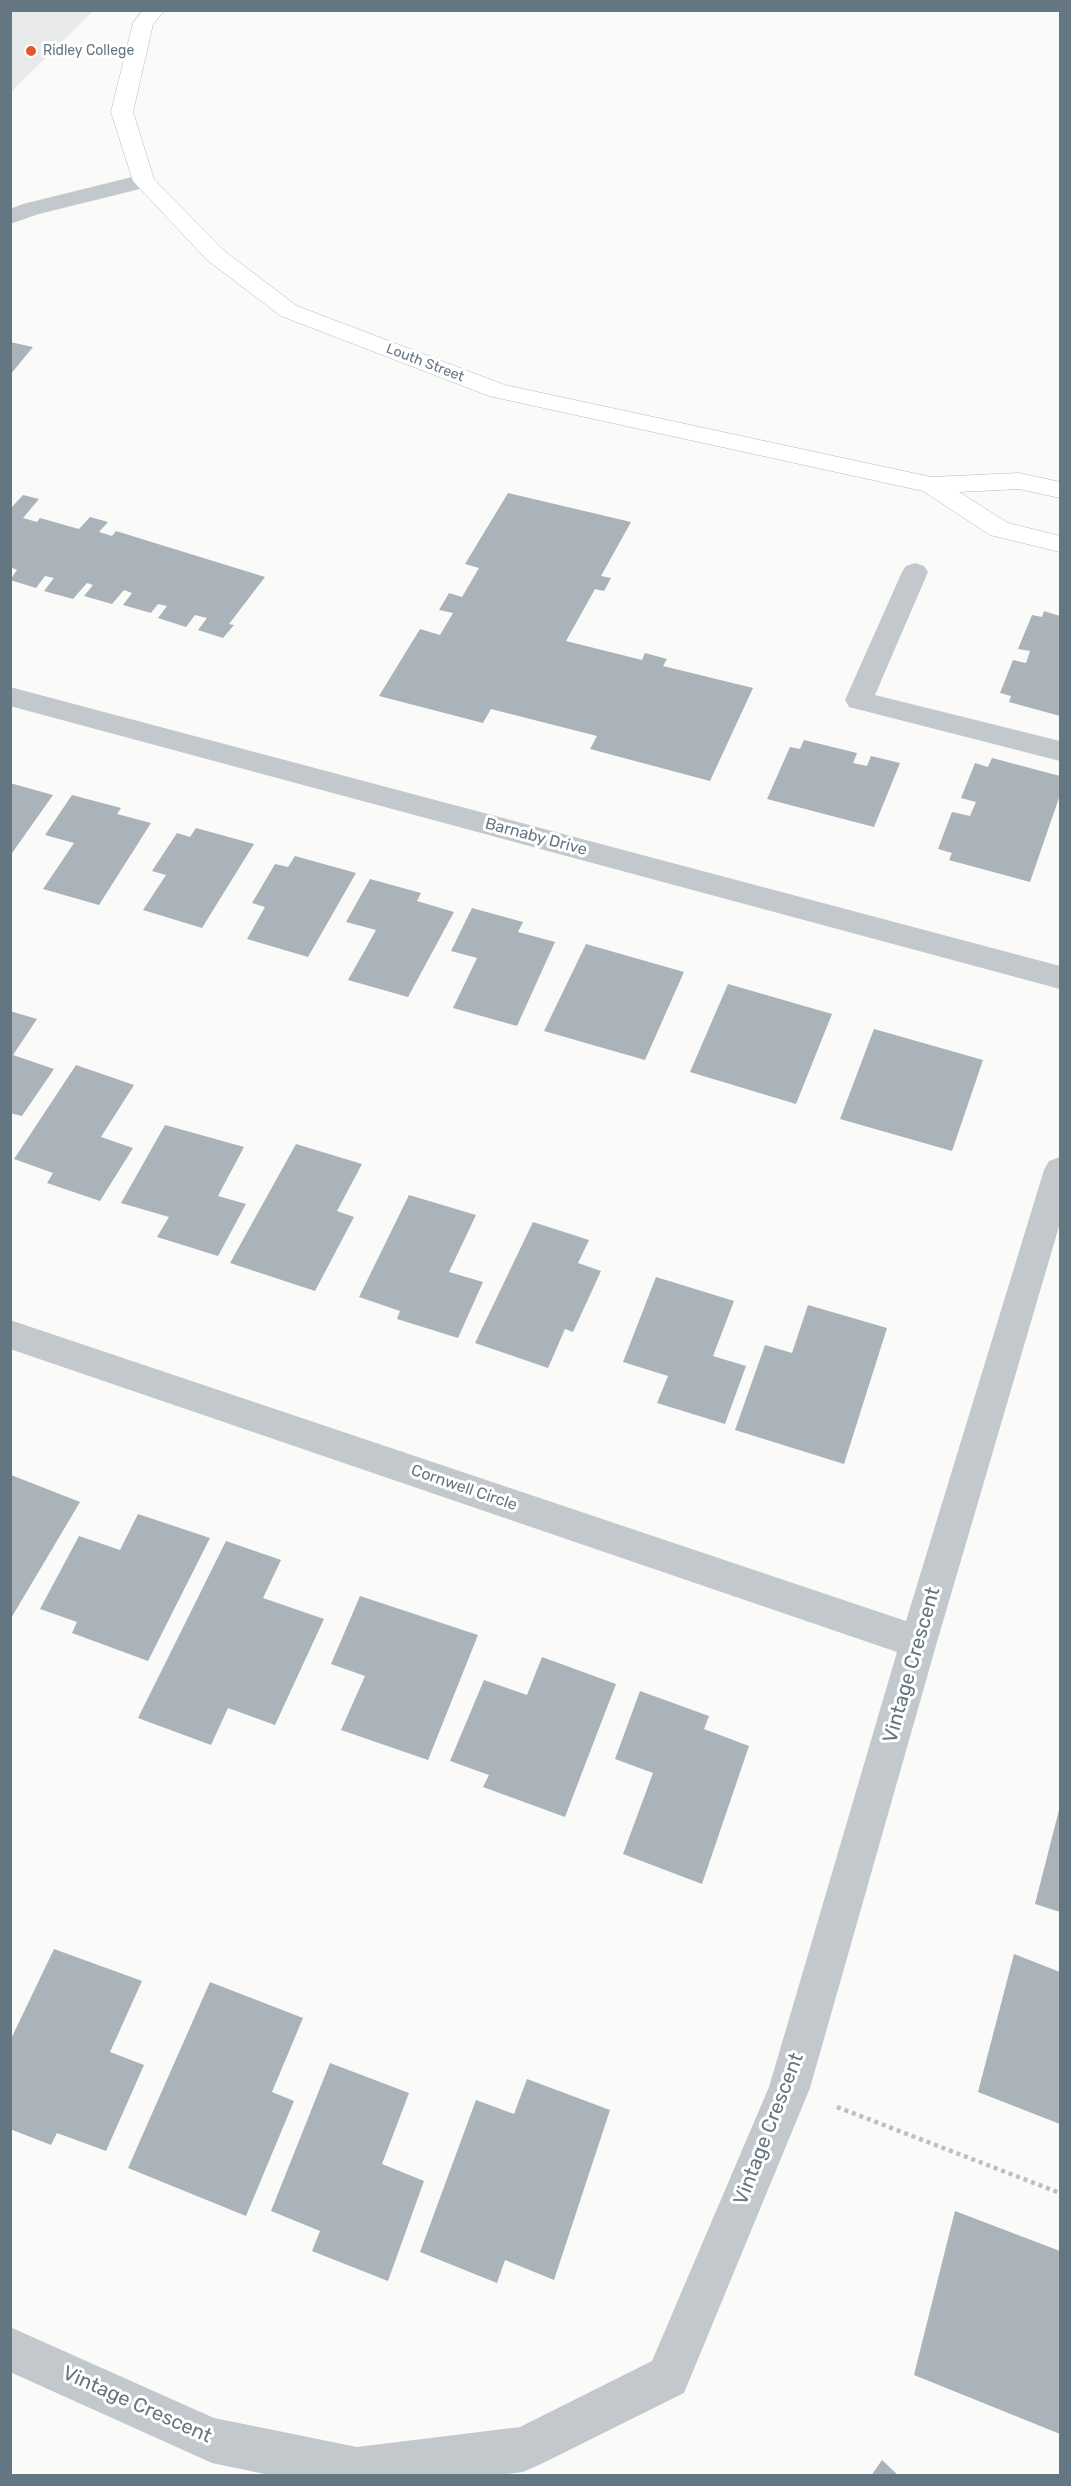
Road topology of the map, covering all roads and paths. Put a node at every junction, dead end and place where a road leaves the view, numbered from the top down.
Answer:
1 (155, 10) edge
2 (144, 181) junction
3 (10, 217) edge
4 (931, 485) junction
5 (1060, 490) edge
6 (1060, 544) edge
7 (915, 572) dead end
8 (10, 696) edge
9 (1060, 751) edge
10 (1060, 978) edge
11 (1060, 1170) edge
12 (10, 1334) edge
13 (918, 1642) junction
14 (789, 2088) junction
15 (1060, 2193) edge
16 (10, 2349) edge

1 - 2 main road, Louth Street
2 - 3 street
2 - 4 main road, Louth Street
4 - 5 main road, Louth Street
4 - 6 main road, Louth Street
7 - 9 street
8 - 10 street, Barnaby Drive
11 - 13 street, Vintage Crescent
12 - 13 street, Cornwell Circle
13 - 14 street, Vintage Crescent
14 - 15 path
14 - 16 street, Vintage Crescent

